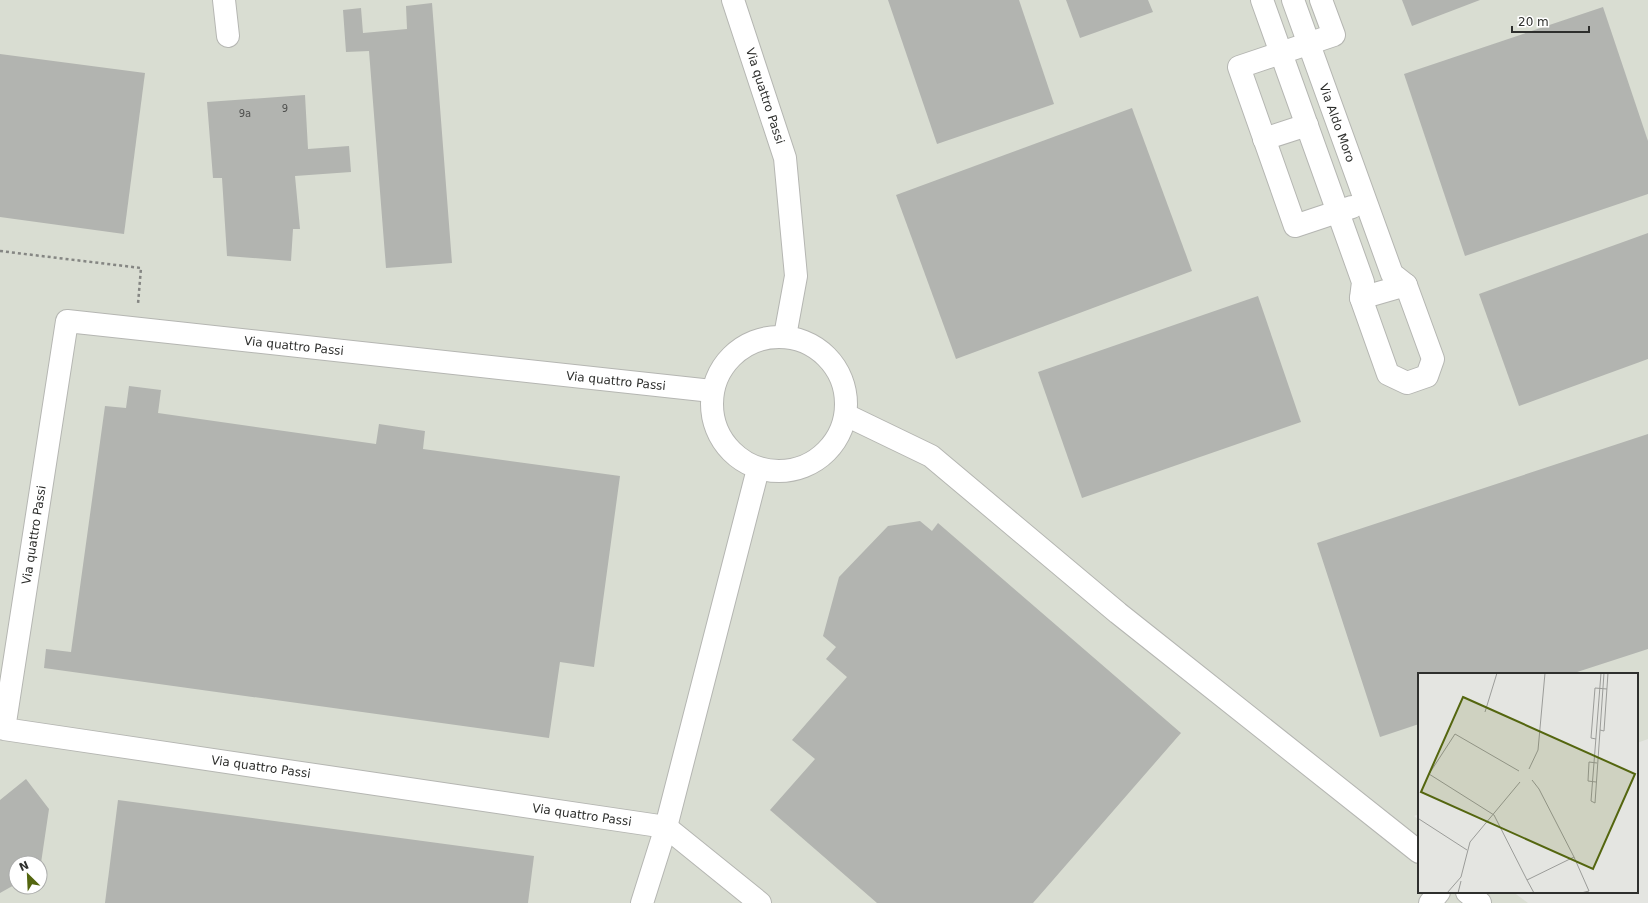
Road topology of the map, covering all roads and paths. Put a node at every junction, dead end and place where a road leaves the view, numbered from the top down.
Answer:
1 (224, 0) edge
2 (733, 0) edge
3 (1262, 0) edge
4 (1293, 0) edge
5 (1321, 0) edge
6 (228, 36) dead end
7 (1308, 44) junction
8 (1281, 53) junction
9 (1307, 125) junction
10 (1264, 139) junction
11 (1366, 202) junction
12 (1338, 212) junction
13 (0, 251) edge
14 (1406, 285) junction
15 (1361, 298) junction
16 (136, 329) junction
17 (785, 336) junction
18 (712, 391) junction
19 (846, 415) junction
20 (758, 469) junction
21 (666, 827) junction
22 (1418, 851) edge
23 (1438, 893) edge
24 (1468, 893) edge
25 (642, 903) edge
26 (760, 903) edge
27 (1430, 903) edge
28 (1480, 903) edge

1 - 6 street
2 - 17 street, Via quattro Passi
3 - 8 street, Via Aldo Moro
4 - 7 street, Via Aldo Moro
5 - 7 street
7 - 8 street
7 - 11 street, Via Aldo Moro
8 - 9 street, Via Aldo Moro
8 - 10 street
9 - 10 street
9 - 12 street, Via Aldo Moro
10 - 12 street
11 - 12 street
11 - 14 street, Via Aldo Moro
12 - 15 street, Via Aldo Moro
13 - 16 path
14 - 15 street
14 - 15 street, Via Aldo Moro
16 - 18 street, Via quattro Passi
16 - 21 street, Via quattro Passi
17 - 18 street
17 - 19 street
18 - 20 street
19 - 20 street
19 - 22 street
20 - 21 street
21 - 25 street
21 - 26 street
23 - 27 street
24 - 28 street

